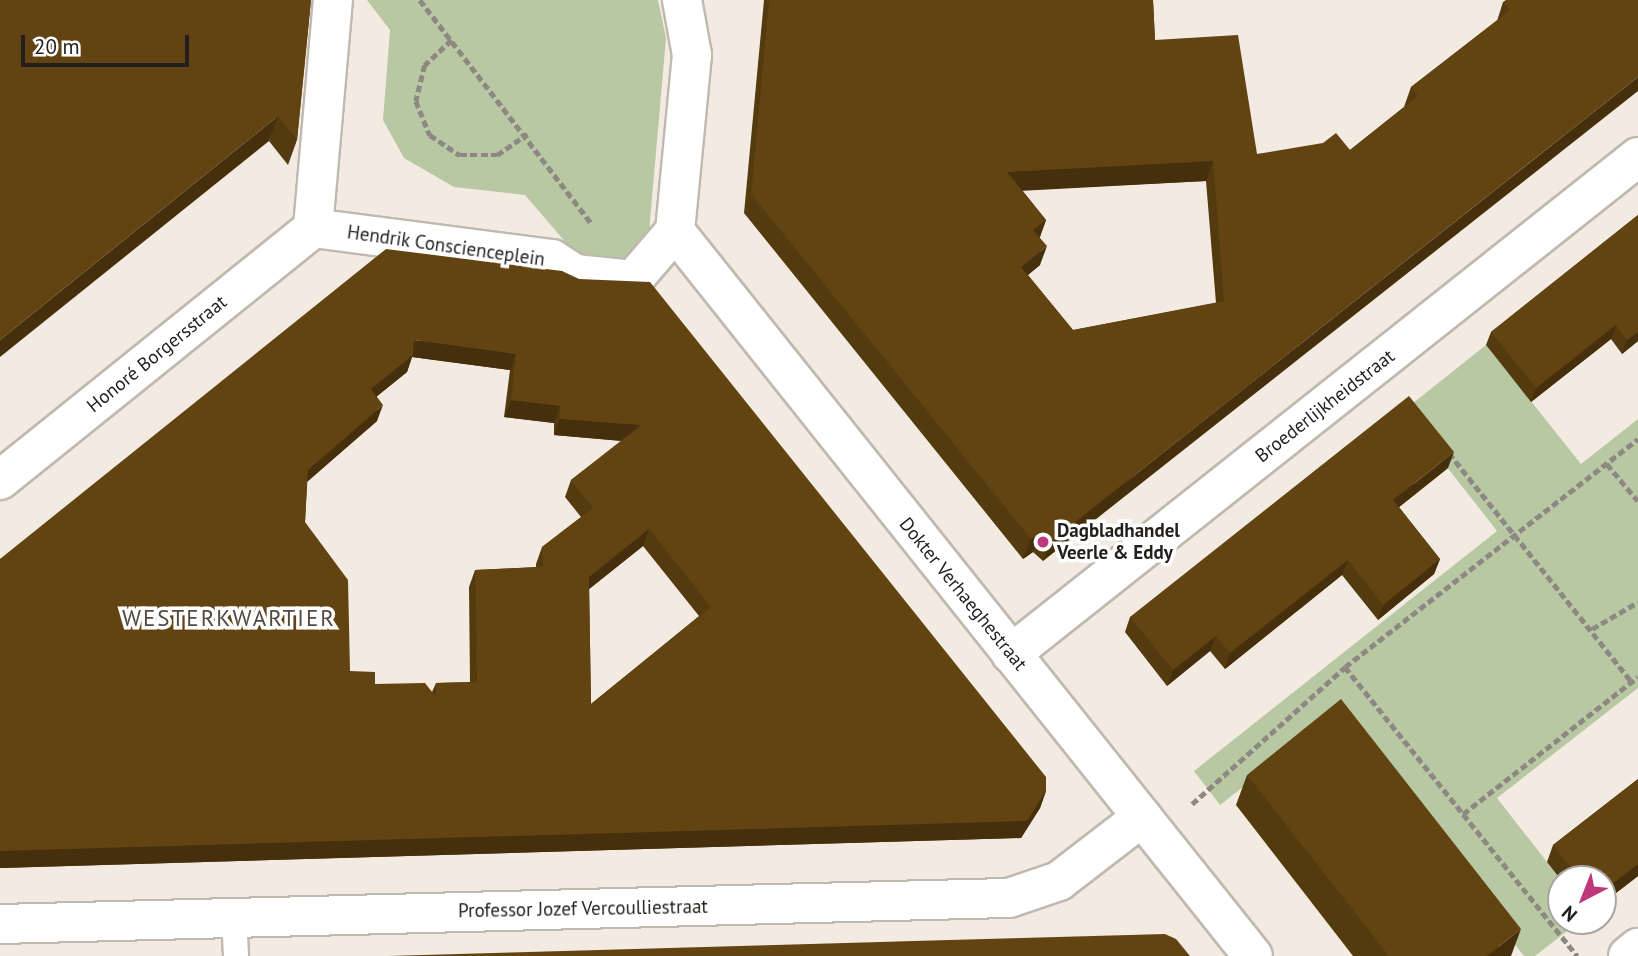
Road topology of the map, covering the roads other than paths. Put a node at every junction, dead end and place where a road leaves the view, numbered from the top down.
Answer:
1 (333, 0) edge
2 (682, 0) edge
3 (1638, 158) edge
4 (313, 229) junction
5 (674, 231) junction
6 (0, 480) edge
7 (1011, 654) junction
8 (1149, 827) junction
9 (234, 917) junction
10 (0, 924) edge
11 (1638, 948) edge
12 (236, 956) edge
13 (1253, 956) edge
14 (1628, 956) edge

1 - 4 street
2 - 5 street
3 - 7 street, Broederlijkheidstraat
4 - 5 street, Hendrik Conscienceplein
4 - 6 street, Honoré Borgersstraat
5 - 7 street, Dokter Verhaeghestraat
7 - 8 street, Dokter Verhaeghestraat
8 - 9 street, Professor Jozef Vercoulliestraat
8 - 13 street, Dokter Verhaeghestraat
9 - 10 street, Professor Jozef Vercoulliestraat
9 - 12 lane
11 - 14 street

